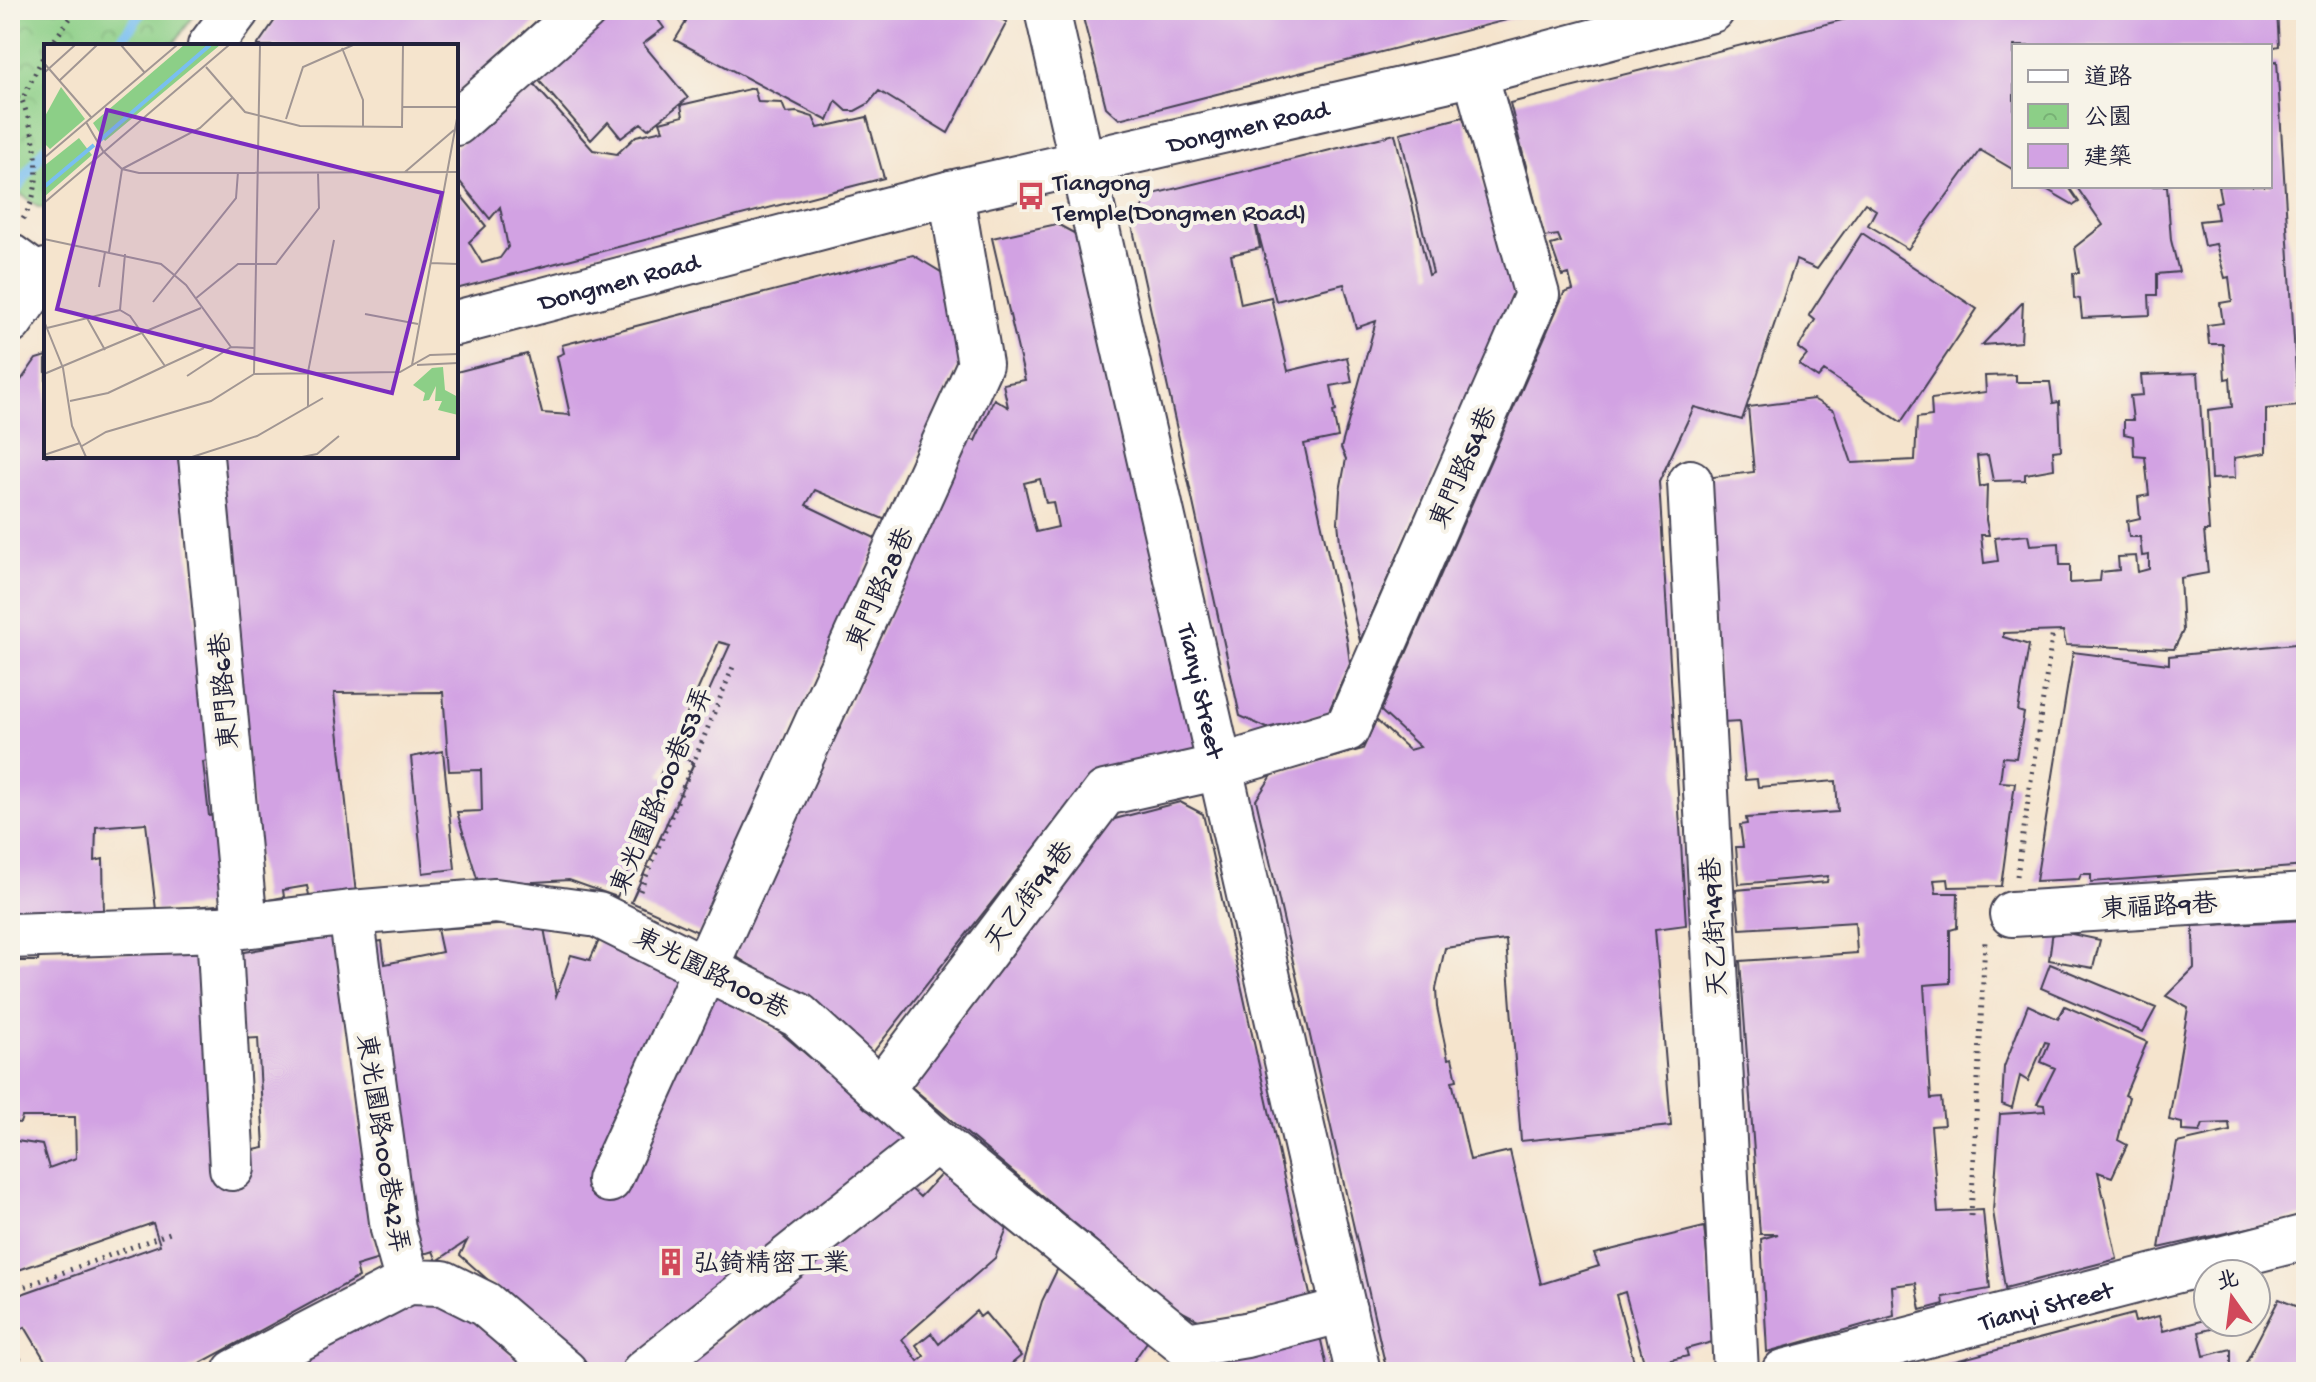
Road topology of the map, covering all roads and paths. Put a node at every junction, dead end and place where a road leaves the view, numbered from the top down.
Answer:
1 (76, 10) edge
2 (237, 10) edge
3 (584, 10) edge
4 (1047, 10) edge
5 (1712, 10) edge
6 (51, 44) edge
7 (212, 44) edge
8 (44, 55) edge
9 (1475, 73) junction
10 (10, 96) edge
11 (22, 100) junction
12 (458, 121) edge
13 (1081, 161) junction
14 (951, 193) junction
15 (32, 263) edge
16 (10, 322) edge
17 (458, 322) edge
18 (201, 458) edge
19 (1690, 482) dead end
20 (733, 667) dead end
21 (1220, 767) junction
22 (2306, 896) edge
23 (351, 913) junction
24 (2012, 914) dead end
25 (232, 927) junction
26 (624, 928) junction
27 (10, 936) edge
28 (706, 970) junction
29 (880, 1091) junction
30 (936, 1141) junction
31 (232, 1168) dead end
32 (609, 1180) dead end
33 (170, 1233) dead end
34 (2306, 1237) edge
35 (408, 1282) junction
36 (10, 1292) edge
37 (1344, 1310) junction
38 (10, 1336) edge
39 (1178, 1358) edge
40 (25, 1372) edge
41 (235, 1372) edge
42 (565, 1372) edge
43 (644, 1372) edge
44 (1358, 1372) edge
45 (1736, 1372) edge
46 (1784, 1372) edge

1 - 6 path
2 - 7 street
3 - 12 street
4 - 13 street, Tianyi Street
5 - 9 street, Dongmen Road
8 - 11 path
9 - 13 street, Dongmen Road
9 - 21 street, 東門路54巷
10 - 11 path
11 - 15 path
13 - 14 street, Dongmen Road
13 - 21 street, Tianyi Street
14 - 17 street, Dongmen Road
14 - 28 street, 東門路28巷
15 - 16 street
18 - 25 street, 東門路6巷
19 - 45 street, 天乙街149巷
20 - 26 path, 東光園路100巷53弄
21 - 29 street, 天乙街94巷
21 - 37 street, Tianyi Street
22 - 24 street, 東福路9巷
23 - 25 street, 東光園路100巷
23 - 26 street, 東光園路100巷
23 - 35 street, 東光園路100巷42弄
25 - 27 street, 東光園路100巷
25 - 31 street, 東門路6巷
26 - 28 street, 東光園路100巷
28 - 29 street, 東光園路100巷
28 - 32 street, 東門路28巷
29 - 30 street, 東光園路100巷
30 - 39 street, 東光園路100巷
30 - 43 street
33 - 36 path
34 - 46 street, Tianyi Street
35 - 41 street
35 - 42 street, 東光園路100巷42弄
37 - 39 street, 東光園路100巷
37 - 44 street, Tianyi Street
38 - 40 path

